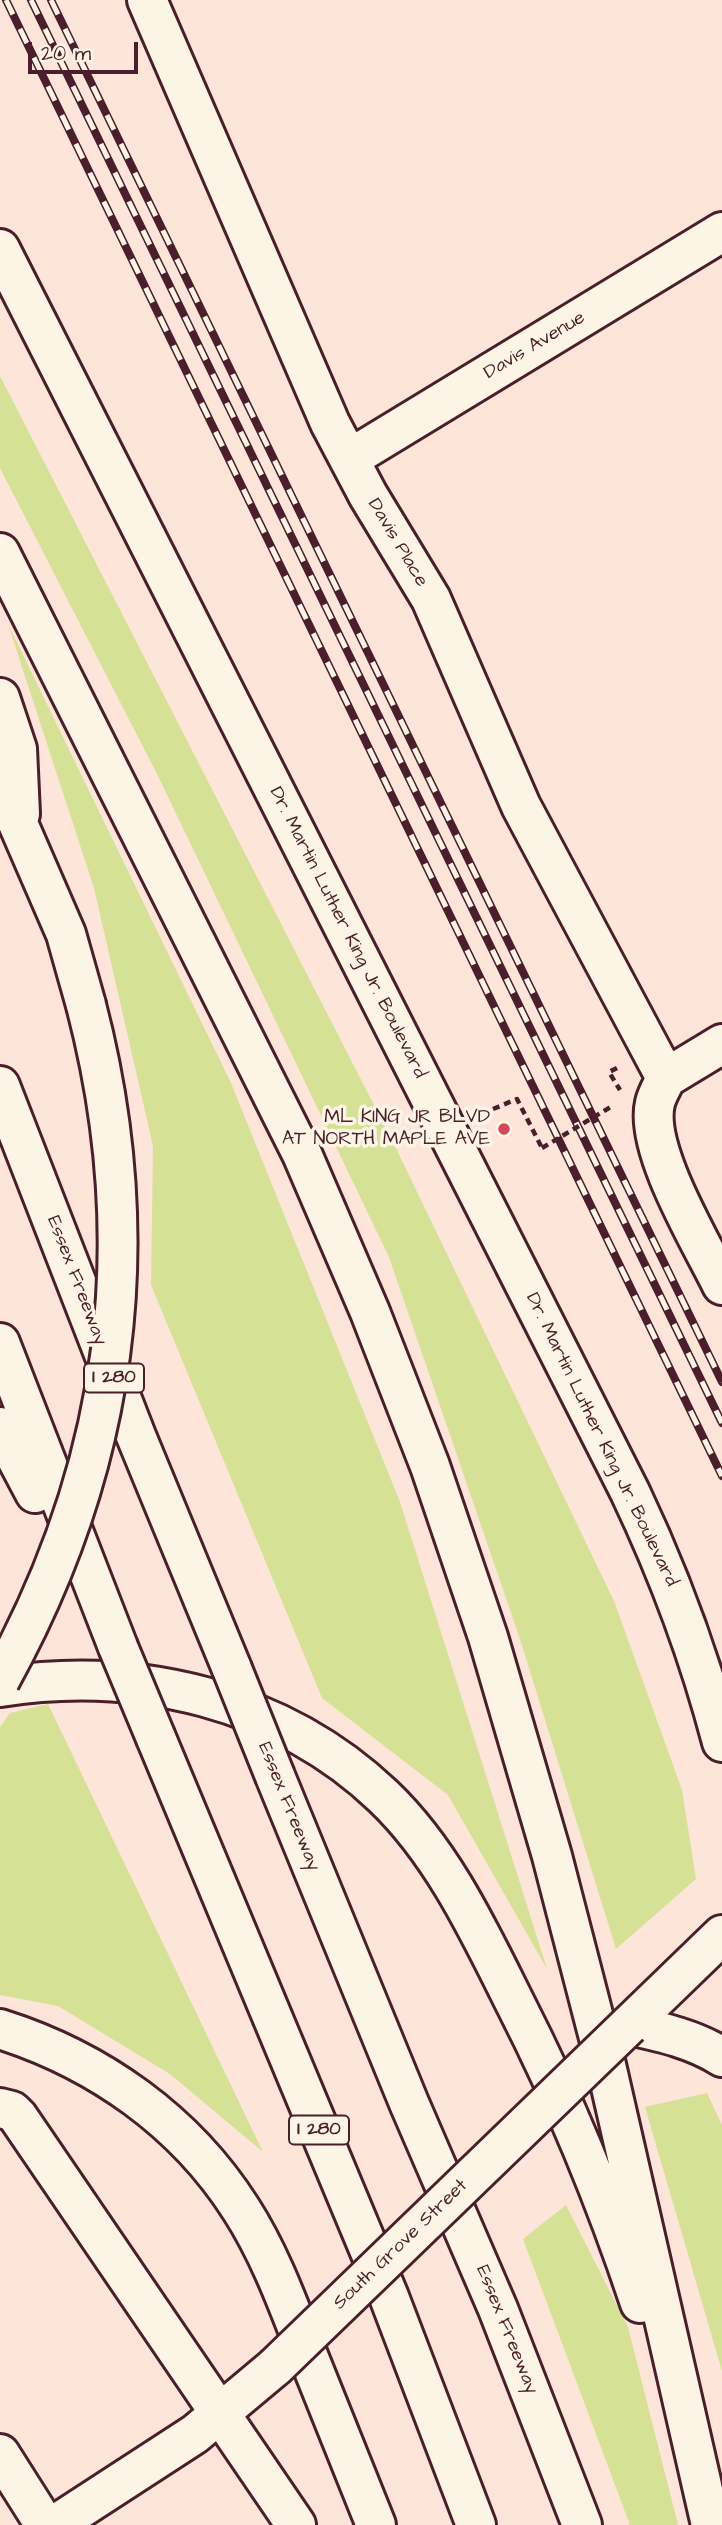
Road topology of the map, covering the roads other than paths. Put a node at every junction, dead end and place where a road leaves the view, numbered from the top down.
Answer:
1 (147, 0) edge
2 (722, 232) edge
3 (0, 250) edge
4 (349, 459) junction
5 (0, 553) edge
6 (0, 698) edge
7 (0, 782) edge
8 (20, 827) junction
9 (722, 1044) edge
10 (666, 1078) junction
11 (0, 1086) edge
12 (722, 1285) edge
13 (0, 1343) edge
14 (0, 1427) edge
15 (118, 1647) junction
16 (0, 1680) edge
17 (0, 1687) edge
18 (722, 1742) edge
19 (722, 1935) edge
20 (629, 2025) junction
21 (0, 2029) edge
22 (722, 2057) edge
23 (0, 2108) edge
24 (222, 2413) junction
25 (0, 2454) edge
26 (45, 2525) edge
27 (55, 2525) edge
28 (296, 2525) edge
29 (376, 2525) edge
30 (476, 2525) edge
31 (582, 2525) edge
32 (711, 2525) edge

1 - 4 main road, Davis Place
2 - 4 main road, Davis Avenue
3 - 18 main road, Dr. Martin Luther King Jr. Boulevard
4 - 10 main road, Davis Place
5 - 32 main road
6 - 8 main road
7 - 8 main road
8 - 16 main road, bridge
9 - 10 main road
10 - 12 main road
11 - 31 main road, Essex Freeway / I 280, bridge
13 - 15 main road, I 280
14 - 15 main road
15 - 30 main road, I 280, bridge
17 - 32 main road
19 - 20 main road, South Grove Street
20 - 22 main road
20 - 24 main road, South Grove Street, bridge
21 - 29 main road
23 - 24 main road
24 - 27 main road, South Grove Street
24 - 28 main road
25 - 26 main road

